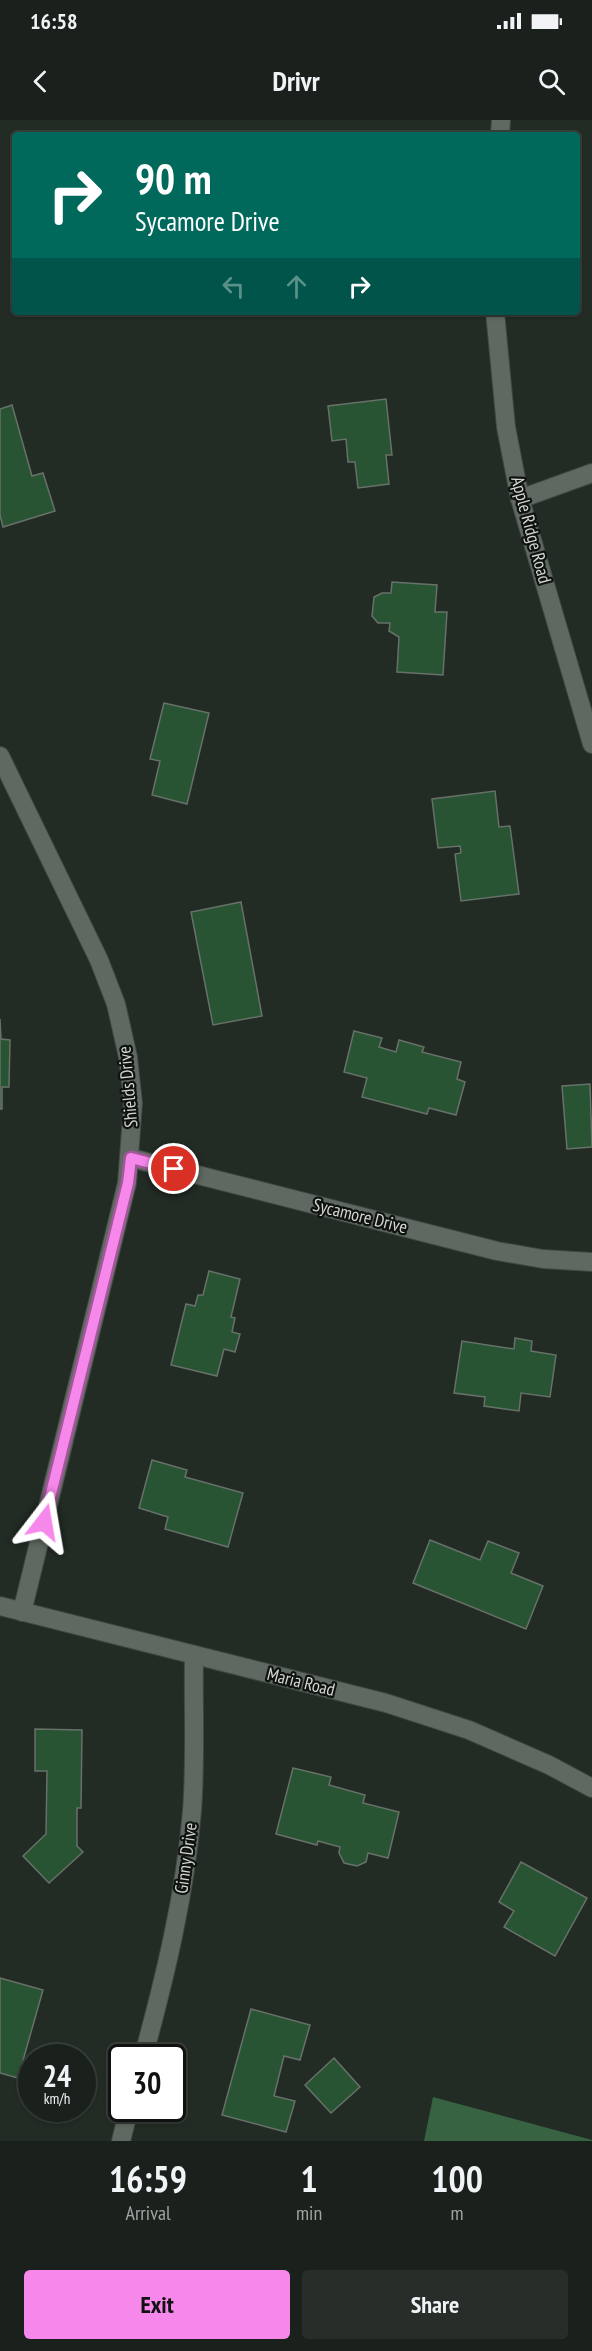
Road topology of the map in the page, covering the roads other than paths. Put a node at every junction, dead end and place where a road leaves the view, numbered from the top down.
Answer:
1 (495, 315) edge
2 (592, 473) edge
3 (520, 499) junction
4 (592, 744) edge
5 (0, 756) edge
6 (131, 1158) junction
7 (592, 1262) edge
8 (0, 1606) edge
9 (22, 1612) junction
10 (194, 1654) junction
11 (592, 1788) edge
12 (147, 2044) edge
13 (126, 2122) edge
14 (121, 2141) edge

1 - 3 street, Apple Ridge Road
2 - 3 street
3 - 4 street, Apple Ridge Road
5 - 6 street, Shields Drive
6 - 7 street, Sycamore Drive
6 - 9 street, Shields Drive
8 - 9 street, Maria Road
9 - 10 street, Maria Road
10 - 11 street, Maria Road
10 - 12 street, Ginny Drive
13 - 14 street

